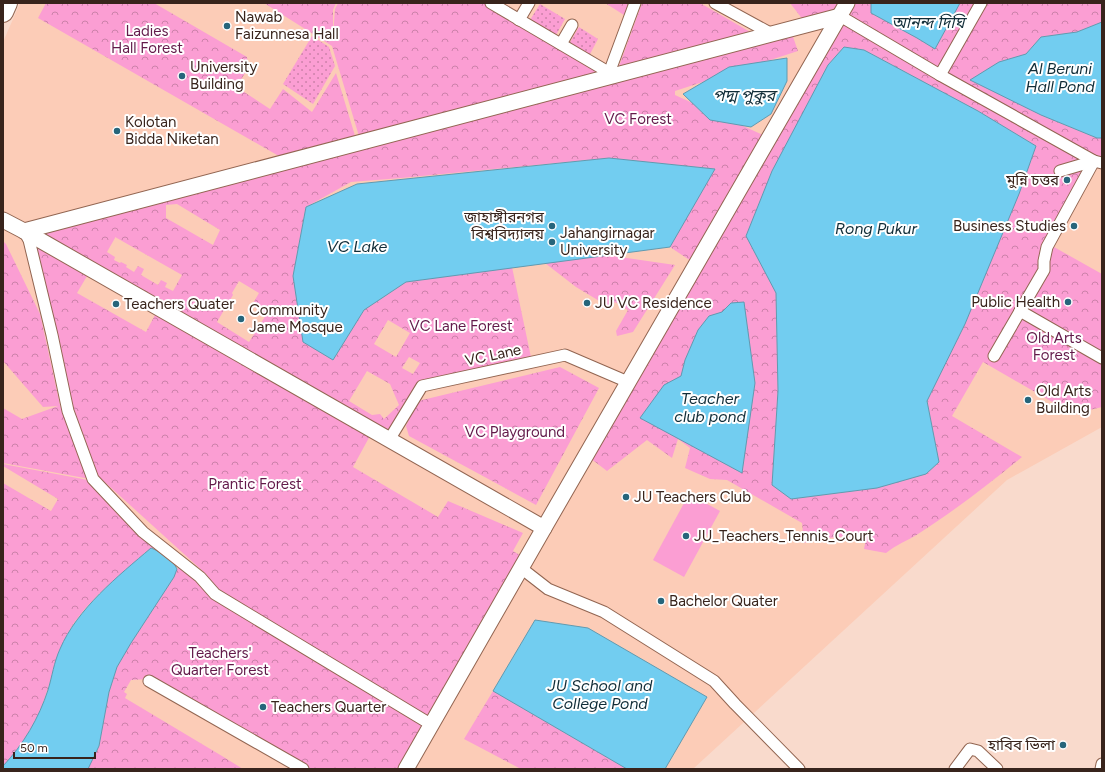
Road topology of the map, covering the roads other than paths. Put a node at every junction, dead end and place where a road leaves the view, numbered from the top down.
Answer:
1 (7, 3) edge
2 (492, 3) edge
3 (529, 3) edge
4 (634, 3) edge
5 (715, 3) edge
6 (847, 3) edge
7 (981, 3) edge
8 (3, 12) edge
9 (840, 16) junction
10 (520, 20) junction
11 (572, 25) dead end
12 (772, 34) junction
13 (561, 44) junction
14 (612, 74) junction
15 (940, 75) junction
16 (1098, 162) edge
17 (1060, 171) dead end
18 (3, 220) edge
19 (24, 231) junction
20 (1020, 310) junction
21 (994, 356) dead end
22 (1102, 358) edge
23 (628, 382) junction
24 (389, 440) junction
25 (544, 528) junction
26 (521, 568) junction
27 (148, 681) dead end
28 (432, 725) junction
29 (1102, 764) edge
30 (303, 769) edge
31 (406, 769) edge
32 (799, 769) edge
33 (955, 769) edge
34 (997, 769) edge
35 (1101, 769) edge

1 - 8 highway
2 - 10 street
3 - 10 street
4 - 14 street
5 - 12 street
6 - 9 street
7 - 15 street
9 - 12 street
9 - 15 street
9 - 23 street
10 - 13 street
11 - 13 street
12 - 14 street
13 - 14 street
14 - 19 street
15 - 16 street
16 - 17 street
16 - 20 street
18 - 19 street
19 - 24 street
19 - 28 street
20 - 21 street
20 - 22 street
23 - 24 street, VC Lane
23 - 25 street
24 - 25 street
25 - 26 street
26 - 28 street
26 - 32 street
27 - 30 street
28 - 31 street
29 - 35 street
33 - 34 street

